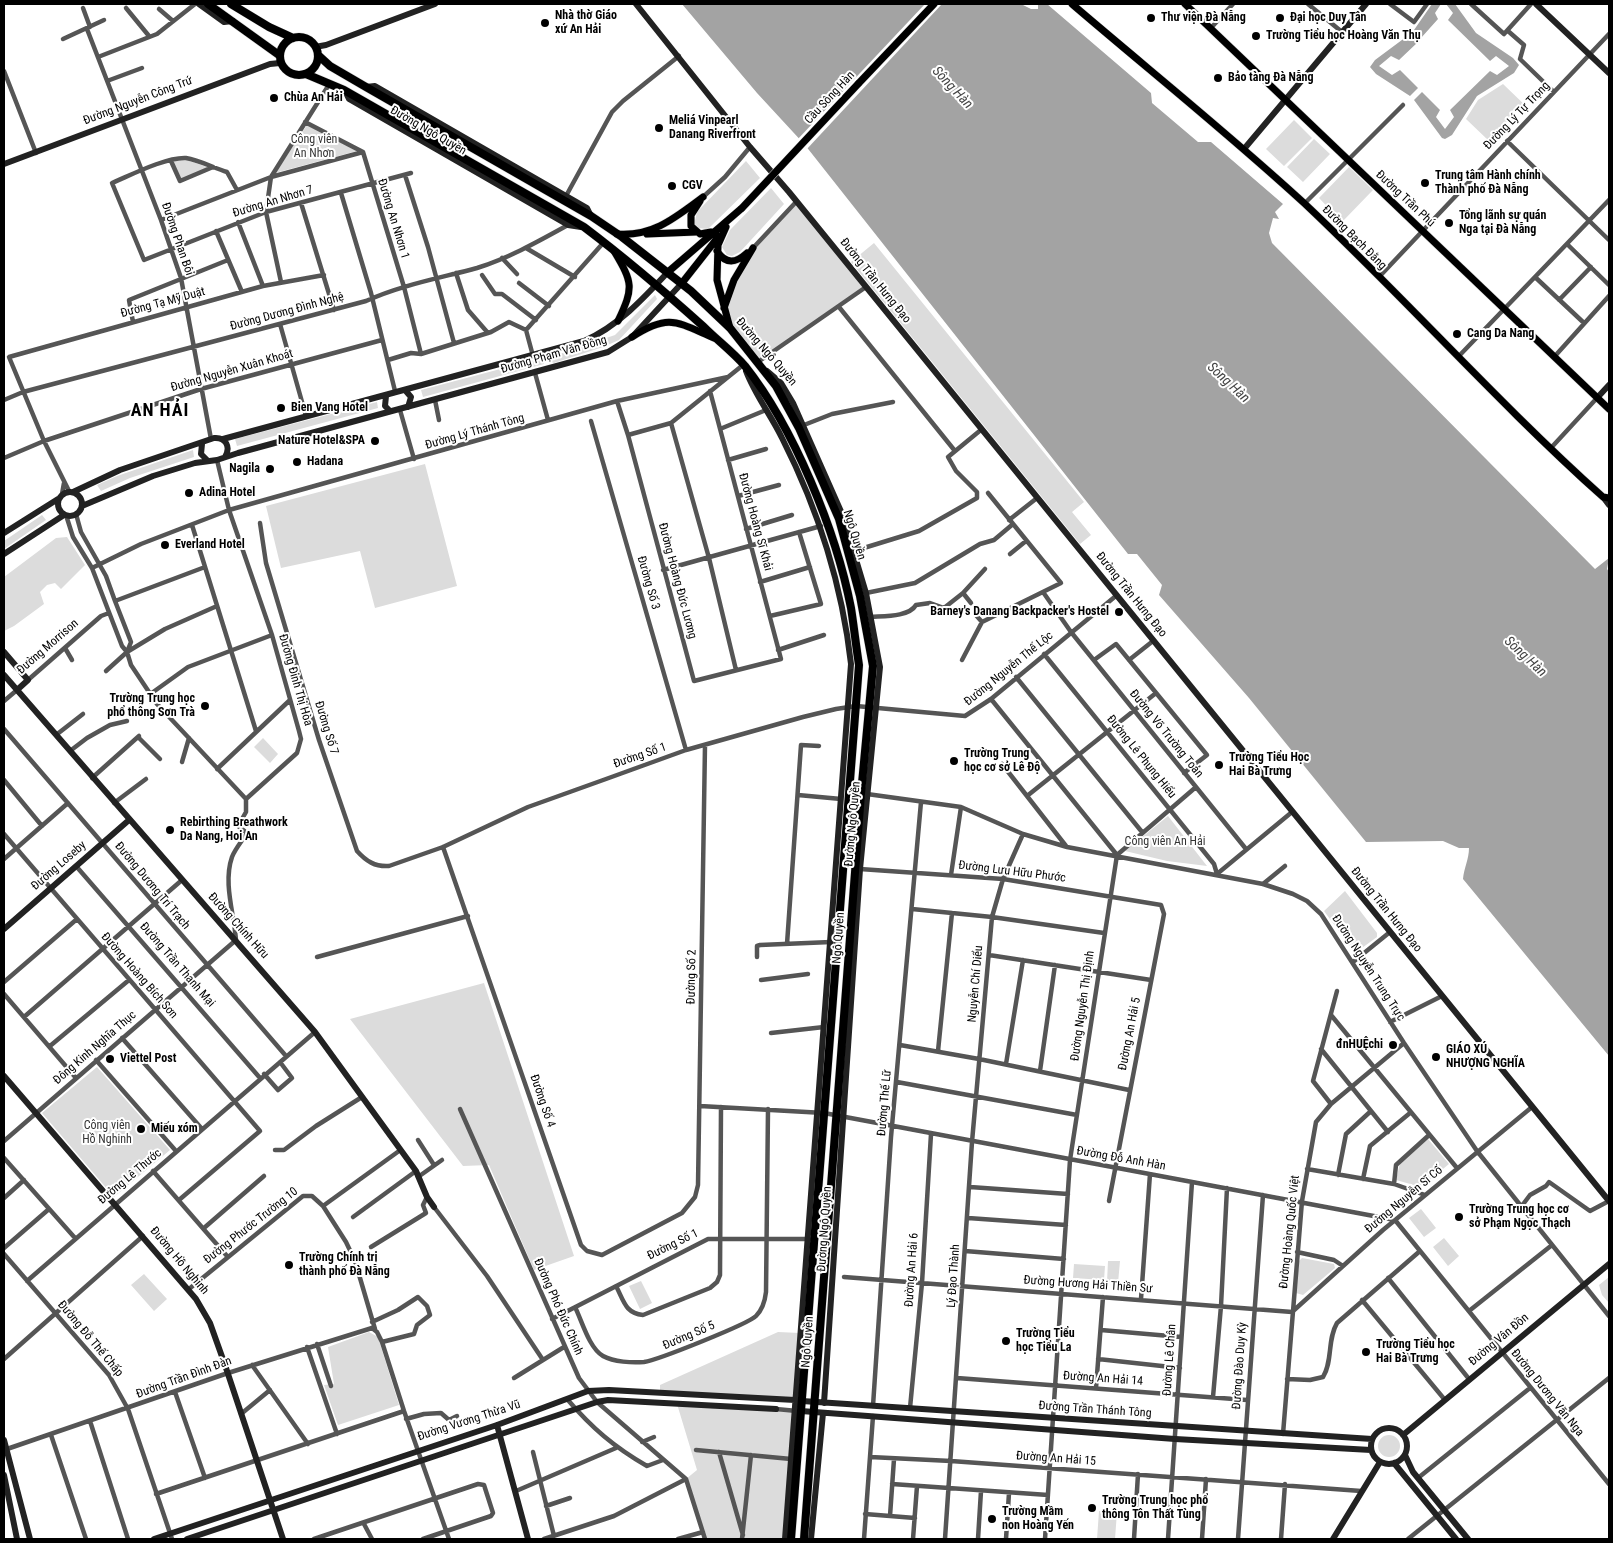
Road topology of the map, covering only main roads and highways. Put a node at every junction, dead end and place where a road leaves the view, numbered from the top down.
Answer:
1 (208, 4) edge
2 (231, 4) edge
3 (934, 4) edge
4 (1072, 4) edge
5 (1186, 4) edge
6 (242, 7) edge
7 (293, 38) junction
8 (317, 51) junction
9 (280, 59) junction
10 (306, 74) junction
11 (723, 227) junction
12 (696, 232) junction
13 (617, 234) junction
14 (640, 234) junction
15 (608, 245) junction
16 (717, 250) junction
17 (668, 272) junction
18 (682, 283) junction
19 (724, 308) junction
20 (618, 321) road end
21 (730, 328) junction
22 (632, 337) road end
23 (716, 338) junction
24 (758, 362) joint
25 (743, 365) joint
26 (1609, 409) edge
27 (1606, 497) edge
28 (791, 1539) edge
29 (804, 1539) edge

1 - 9 highway
2 - 6 highway
3 - 11 main road, Cầu Sông Hàn, bridge
4 - 27 main road, Đường Bạch Đằng
5 - 26 main road, Đường Trần Phú
6 - 7 highway
7 - 8 highway
7 - 9 highway
8 - 10 highway
8 - 13 highway, Đường Ngô Quyền
9 - 10 highway
10 - 15 highway, Đường Ngô Quyền
11 - 12 main road
11 - 16 main road
11 - 17 main road, Cầu Sông Hàn
11 - 18 main road, Cầu Sông Hàn
12 - 14 main road
12 - 14 main road
13 - 14 main road
13 - 17 highway, Đường Ngô Quyền
15 - 20 main road
15 - 23 highway, Đường Ngô Quyền
16 - 19 main road
16 - 19 main road
17 - 18 highway, Đường Ngô Quyền
18 - 21 highway, Đường Ngô Quyền
19 - 21 main road
21 - 24 highway, Đường Ngô Quyền
22 - 23 main road
23 - 25 highway, Đường Ngô Quyền
24 - 29 highway, Ngô Quyền
25 - 28 highway, Ngô Quyền

